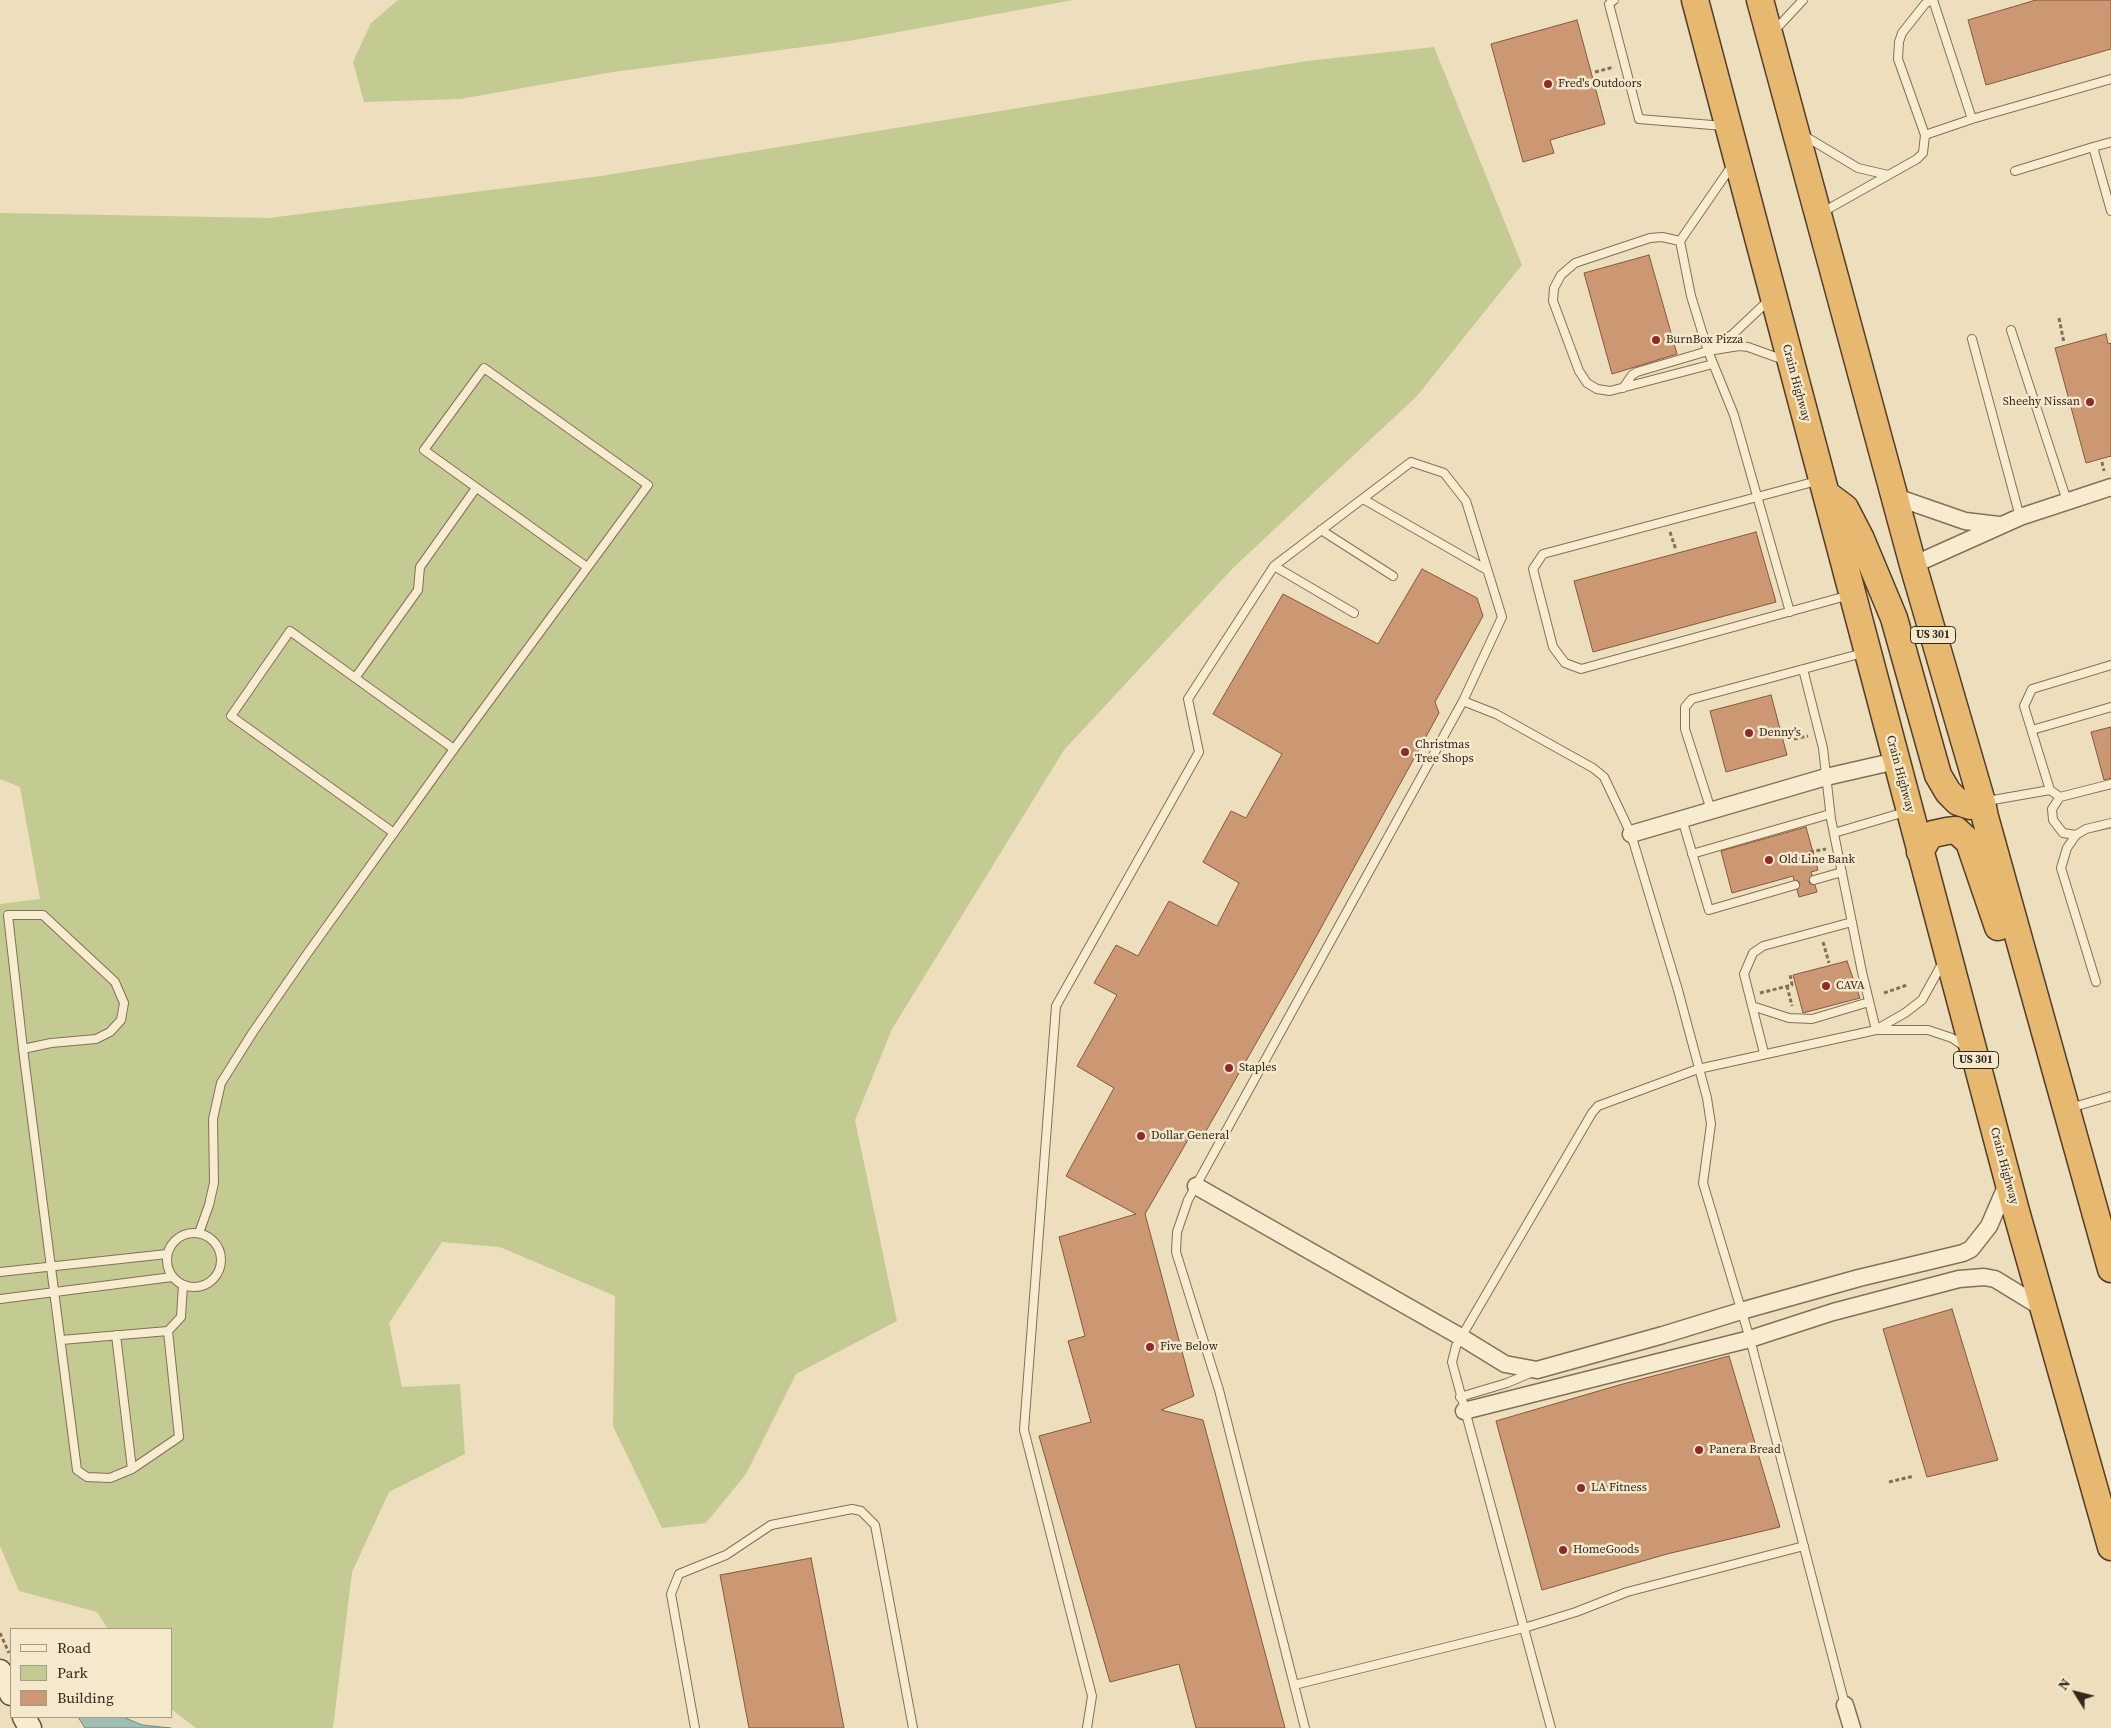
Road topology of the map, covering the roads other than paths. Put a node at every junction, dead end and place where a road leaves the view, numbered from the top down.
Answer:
1 (1614, 0) edge
2 (1695, 0) edge
3 (1760, 0) edge
4 (1803, 0) edge
5 (1932, 0) edge
6 (1770, 36) junction
7 (2111, 80) edge
8 (1972, 119) junction
9 (1728, 126) junction
10 (1796, 131) junction
11 (1925, 136) junction
12 (2111, 142) edge
13 (2093, 147) junction
14 (1737, 159) junction
15 (2015, 171) dead end
16 (1888, 175) junction
17 (2111, 211) edge
18 (1819, 214) junction
19 (1680, 241) junction
20 (1772, 297) junction
21 (2011, 330) dead end
22 (1972, 339) dead end
23 (1708, 351) junction
24 (1790, 362) junction
25 (1713, 364) junction
26 (1623, 388) junction
27 (1823, 486) junction
28 (2111, 487) edge
29 (476, 488) junction
30 (1896, 497) junction
31 (1756, 498) junction
32 (1363, 499) junction
33 (2067, 501) junction
34 (2020, 517) junction
35 (2001, 525) junction
36 (1321, 530) junction
37 (1913, 565) junction
38 (1274, 566) junction
39 (587, 567) junction
40 (1487, 570) junction
41 (1393, 576) dead end
42 (1852, 594) junction
43 (1790, 612) junction
44 (1354, 613) dead end
45 (1867, 651) junction
46 (2111, 665) edge
47 (1803, 669) junction
48 (355, 678) junction
49 (1463, 701) junction
50 (2111, 707) edge
51 (2032, 730) junction
52 (454, 749) junction
53 (1896, 761) junction
54 (1826, 777) junction
55 (2111, 784) edge
56 (2050, 790) junction
57 (2060, 797) junction
58 (1982, 802) junction
59 (1711, 810) junction
60 (1910, 811) junction
61 (1830, 814) junction
62 (1682, 819) junction
63 (2111, 823) edge
64 (394, 833) junction
65 (1834, 833) junction
66 (1631, 834) junction
67 (2076, 835) junction
68 (1920, 852) junction
69 (1692, 854) junction
70 (1842, 872) junction
71 (1814, 880) dead end
72 (1795, 885) dead end
73 (1852, 922) junction
74 (1947, 953) junction
75 (2096, 982) dead end
76 (1869, 1002) junction
77 (1752, 1006) junction
78 (1876, 1030) junction
79 (23, 1049) junction
80 (1974, 1052) junction
81 (1764, 1053) junction
82 (1698, 1069) junction
83 (2111, 1096) edge
84 (2068, 1115) junction
85 (2008, 1182) junction
86 (1196, 1186) junction
87 (199, 1232) junction
88 (167, 1254) junction
89 (50, 1265) junction
90 (2111, 1268) edge
91 (0, 1272) edge
92 (172, 1277) junction
93 (183, 1285) junction
94 (54, 1292) junction
95 (0, 1299) edge
96 (2044, 1309) junction
97 (1741, 1311) junction
98 (168, 1331) junction
99 (116, 1335) junction
100 (1462, 1337) junction
101 (1750, 1339) junction
102 (62, 1340) junction
103 (1605, 1363) junction
104 (1537, 1370) junction
105 (1462, 1404) junction
106 (132, 1469) junction
107 (1804, 1546) junction
108 (2111, 1547) edge
109 (1524, 1628) junction
110 (0, 1671) edge
111 (1294, 1685) junction
112 (10, 1692) edge
113 (1845, 1705) joint
114 (695, 1728) edge
115 (913, 1728) edge
116 (1087, 1728) edge
117 (1305, 1728) edge
118 (1551, 1728) edge
119 (1852, 1728) edge

1 - 9 lane
2 - 9 highway, Crain Highway / US 301
3 - 6 highway, US 301
4 - 6 lane
5 - 8 lane
5 - 11 lane
6 - 10 highway, US 301
7 - 8 lane
8 - 11 lane
9 - 14 highway, Crain Highway / US 301
10 - 16 lane
10 - 18 highway, US 301
11 - 16 lane
12 - 13 lane
13 - 15 lane
13 - 17 lane
14 - 19 lane
14 - 20 highway, Crain Highway / US 301
16 - 18 lane
18 - 30 highway, US 301
19 - 23 lane
19 - 26 lane
20 - 23 lane
20 - 24 highway, Crain Highway / US 301
21 - 33 lane
22 - 34 lane
23 - 24 lane
23 - 25 lane
23 - 26 lane
24 - 27 highway, Crain Highway / US 301
25 - 26 lane
25 - 31 lane
27 - 31 lane
27 - 42 highway, Crain Highway / US 301
27 - 58 highway
28 - 33 street
29 - 39 lane
29 - 39 lane
29 - 48 lane
30 - 35 street
30 - 37 highway, US 301
31 - 43 lane
31 - 43 lane
32 - 36 lane
32 - 40 lane
32 - 40 lane
33 - 34 street
34 - 35 street
35 - 37 street
36 - 38 lane
36 - 41 lane
37 - 58 highway, US 301
38 - 44 lane
38 - 116 lane
39 - 52 lane
40 - 49 lane
42 - 43 lane
42 - 45 highway, Crain Highway / US 301
45 - 47 lane
45 - 53 highway, Crain Highway / US 301
46 - 51 lane
47 - 54 lane
47 - 59 lane
48 - 52 lane
48 - 64 lane
49 - 66 lane
49 - 86 lane
50 - 51 lane
51 - 56 lane
52 - 64 lane
53 - 54 street
53 - 60 highway, Crain Highway / US 301
54 - 59 street
54 - 61 lane
55 - 57 lane
56 - 57 lane
56 - 58 lane
57 - 67 lane
58 - 84 highway, US 301
59 - 62 street
60 - 65 lane
60 - 68 highway, Crain Highway / US 301
61 - 65 lane
61 - 69 lane
62 - 66 street
62 - 69 lane
63 - 67 lane
64 - 87 lane
65 - 70 lane
66 - 82 lane
67 - 75 lane
68 - 74 highway, Crain Highway / US 301
68 - 84 highway
69 - 72 lane
70 - 71 lane
70 - 73 lane
73 - 76 lane
73 - 77 lane
74 - 78 lane
74 - 80 highway, Crain Highway / US 301
76 - 77 lane
76 - 78 lane
77 - 81 lane
78 - 80 lane
78 - 81 lane
79 - 79 lane
79 - 89 lane
80 - 85 highway, Crain Highway / US 301
81 - 82 lane
82 - 97 lane
82 - 100 lane
83 - 84 lane
84 - 90 highway, US 301
85 - 96 highway, Crain Highway / US 301
85 - 97 street
86 - 100 street
86 - 111 lane
87 - 88 lane
87 - 93 lane
88 - 89 lane
88 - 92 lane
89 - 91 lane
89 - 94 lane
92 - 93 lane
92 - 94 lane
93 - 98 lane
94 - 95 lane
94 - 102 lane
96 - 101 street
96 - 108 highway, Crain Highway / US 301
97 - 101 lane
97 - 103 street
98 - 99 lane
98 - 106 lane
99 - 102 lane
99 - 106 lane
100 - 104 street
100 - 105 lane
101 - 103 street
101 - 107 lane
102 - 106 lane
103 - 104 street
103 - 105 street
104 - 105 lane
105 - 109 lane
107 - 109 lane
107 - 113 lane
109 - 111 lane
109 - 118 lane
110 - 112 main road
111 - 117 lane
113 - 119 street
114 - 115 lane

